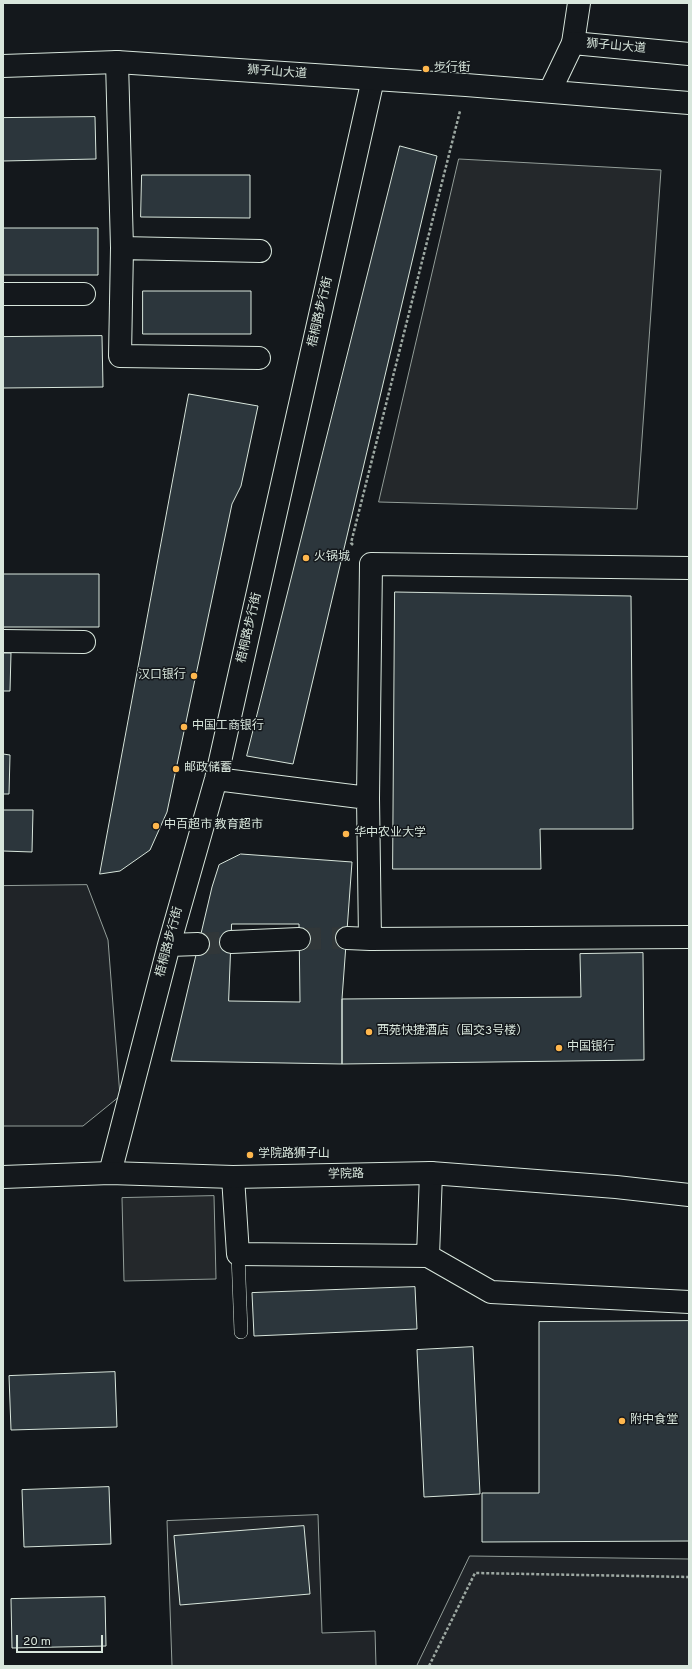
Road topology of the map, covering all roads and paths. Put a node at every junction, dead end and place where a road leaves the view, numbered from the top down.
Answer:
1 (579, 3) edge
2 (573, 43) junction
3 (689, 54) edge
4 (117, 62) junction
5 (3, 66) edge
6 (373, 79) junction
7 (466, 85) junction
8 (550, 91) junction
9 (689, 103) edge
10 (122, 248) junction
11 (260, 251) dead end
12 (3, 294) edge
13 (84, 294) dead end
14 (259, 358) dead end
15 (371, 564) junction
16 (689, 568) edge
17 (3, 641) edge
18 (84, 642) dead end
19 (216, 779) junction
20 (368, 798) junction
21 (689, 937) edge
22 (347, 938) tunnel mouth
23 (299, 939) tunnel mouth
24 (370, 939) junction
25 (231, 942) tunnel mouth
26 (198, 944) tunnel mouth
27 (169, 945) junction
28 (110, 1173) junction
29 (430, 1173) junction
30 (3, 1177) edge
31 (233, 1177) junction
32 (689, 1195) edge
33 (238, 1254) junction
34 (428, 1256) junction
35 (689, 1302) edge
36 (242, 1332) dead end
37 (689, 1577) edge
38 (429, 1666) edge

1 - 2 street
2 - 3 street, 狮子山大道
2 - 8 street, 狮子山大道
4 - 5 street, 狮子山大道
4 - 6 street, 狮子山大道
4 - 10 street
6 - 7 street, 狮子山大道
6 - 19 street, 梧桐路步行街
7 - 8 street, 狮子山大道
7 - 15 path
8 - 9 street, 狮子山大道
10 - 11 street
10 - 14 street
12 - 13 street
15 - 16 street
15 - 20 street
17 - 18 street
19 - 20 street
19 - 27 street, 梧桐路步行街
20 - 24 street
21 - 24 street
22 - 24 street
23 - 25 street
26 - 27 street
27 - 28 street, 梧桐路步行街
28 - 30 street, 学院路
28 - 31 street, 学院路
29 - 31 street, 学院路
29 - 32 street, 学院路
29 - 34 street
31 - 33 street
33 - 34 street
33 - 36 lane
34 - 35 street
37 - 38 path

